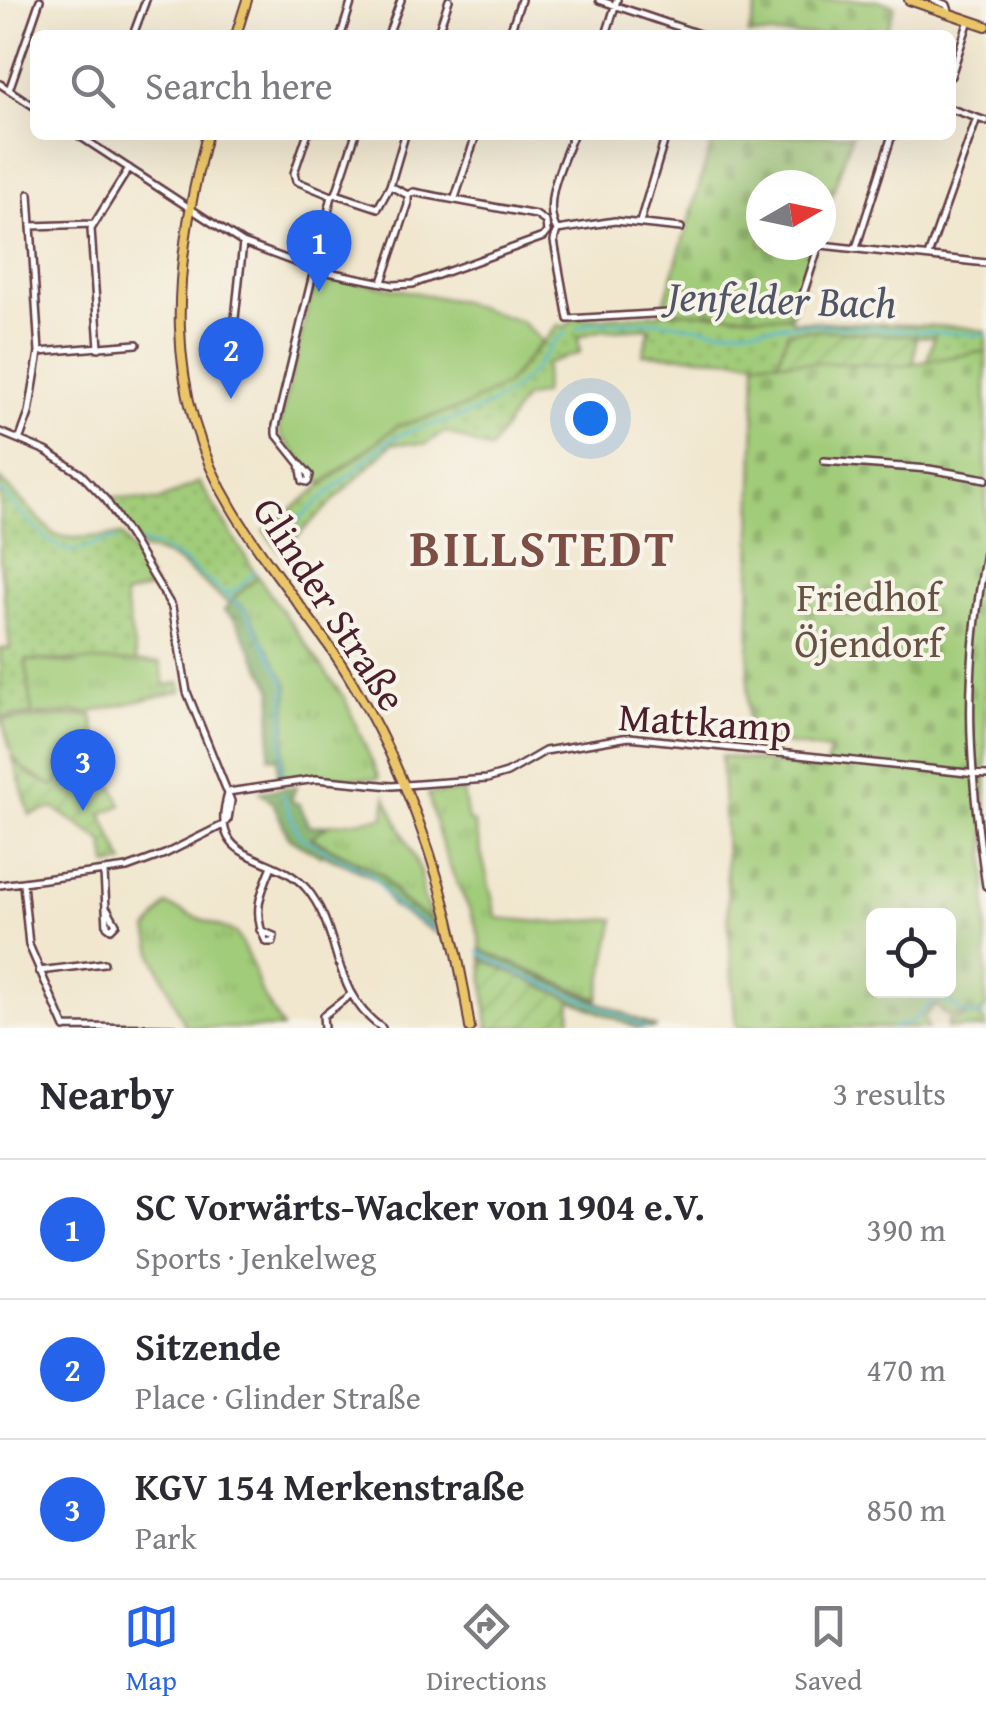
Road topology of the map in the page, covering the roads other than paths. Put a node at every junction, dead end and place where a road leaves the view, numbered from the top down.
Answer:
1 (40, 0) edge
2 (146, 0) edge
3 (247, 0) edge
4 (352, 0) edge
5 (401, 0) edge
6 (449, 0) edge
7 (521, 0) edge
8 (598, 0) edge
9 (908, 0) edge
10 (934, 0) edge
11 (616, 3) edge
12 (949, 6) edge
13 (969, 20) junction
14 (986, 26) edge
15 (136, 30) edge
16 (238, 30) edge
17 (343, 30) edge
18 (390, 30) edge
19 (439, 30) edge
20 (512, 30) edge
21 (608, 30) edge
22 (688, 30) edge
23 (956, 60) edge
24 (0, 84) edge
25 (9, 90) junction
26 (30, 104) edge
27 (956, 112) edge
28 (977, 118) junction
29 (986, 121) edge
30 (87, 140) edge
31 (206, 140) edge
32 (305, 140) edge
33 (354, 140) edge
34 (404, 140) edge
35 (474, 140) edge
36 (571, 140) edge
37 (665, 140) edge
38 (890, 140) edge
39 (129, 168) junction
40 (390, 186) junction
41 (28, 194) dead end
42 (334, 195) junction
43 (408, 195) junction
44 (455, 198) junction
45 (189, 207) junction
46 (640, 222) junction
47 (92, 224) junction
48 (32, 226) junction
49 (680, 228) dead end
50 (557, 230) junction
51 (243, 243) junction
52 (836, 246) edge
53 (856, 248) junction
54 (928, 256) junction
55 (815, 260) edge
56 (986, 263) edge
57 (313, 269) junction
58 (382, 282) junction
59 (669, 313) dead end
60 (798, 313) dead end
61 (138, 344) dead end
62 (99, 348) junction
63 (39, 352) junction
64 (231, 356) dead end
65 (0, 432) edge
66 (20, 438) junction
67 (824, 462) dead end
68 (300, 464) dead end
69 (986, 478) edge
70 (986, 553) edge
71 (972, 774) junction
72 (986, 775) edge
73 (405, 786) junction
74 (228, 792) junction
75 (224, 825) junction
76 (272, 866) junction
77 (104, 873) junction
78 (23, 883) junction
79 (0, 885) edge
80 (986, 886) edge
81 (108, 910) dead end
82 (260, 930) dead end
83 (104, 963) dead end
84 (39, 972) junction
85 (350, 995) junction
86 (65, 1028) edge
87 (174, 1028) edge
88 (324, 1028) edge
89 (382, 1028) edge
90 (470, 1028) edge

1 - 25 street
2 - 15 street
3 - 16 main road
4 - 17 street
5 - 18 street
6 - 19 street
7 - 20 street
8 - 11 street
9 - 12 main road
10 - 12 street
11 - 21 street
11 - 22 street
12 - 13 main road
13 - 14 main road
13 - 23 street
24 - 25 street
25 - 26 street
27 - 28 street
28 - 29 street
28 - 54 street
30 - 39 street
31 - 45 main road, Glinder Straße
32 - 42 street
33 - 42 street
34 - 40 street
35 - 44 street
36 - 50 street
37 - 46 street
38 - 53 street
39 - 45 street
39 - 47 street
40 - 42 street
40 - 43 street
41 - 48 street
42 - 57 street
43 - 44 street
43 - 58 street
44 - 58 street
45 - 51 street
45 - 73 main road, Glinder Straße
46 - 49 street
46 - 50 street
47 - 48 street
47 - 62 street
48 - 63 street
50 - 59 street
51 - 57 street
51 - 64 street
52 - 53 street
53 - 54 street
54 - 56 street
55 - 60 street
57 - 58 street
57 - 68 street
61 - 62 street
62 - 63 street
63 - 66 street
65 - 66 street
66 - 74 street
67 - 69 street
70 - 71 street
71 - 72 street, Mattkamp
71 - 73 street, Mattkamp
71 - 80 street
73 - 74 street, Mattkamp
73 - 90 main road, Glinder Straße
74 - 75 street
75 - 76 street
75 - 77 street
76 - 82 street
76 - 85 street
77 - 78 street
77 - 81 street
78 - 79 street
78 - 84 street
83 - 84 street
84 - 86 street
85 - 88 street
85 - 89 street
86 - 87 street

